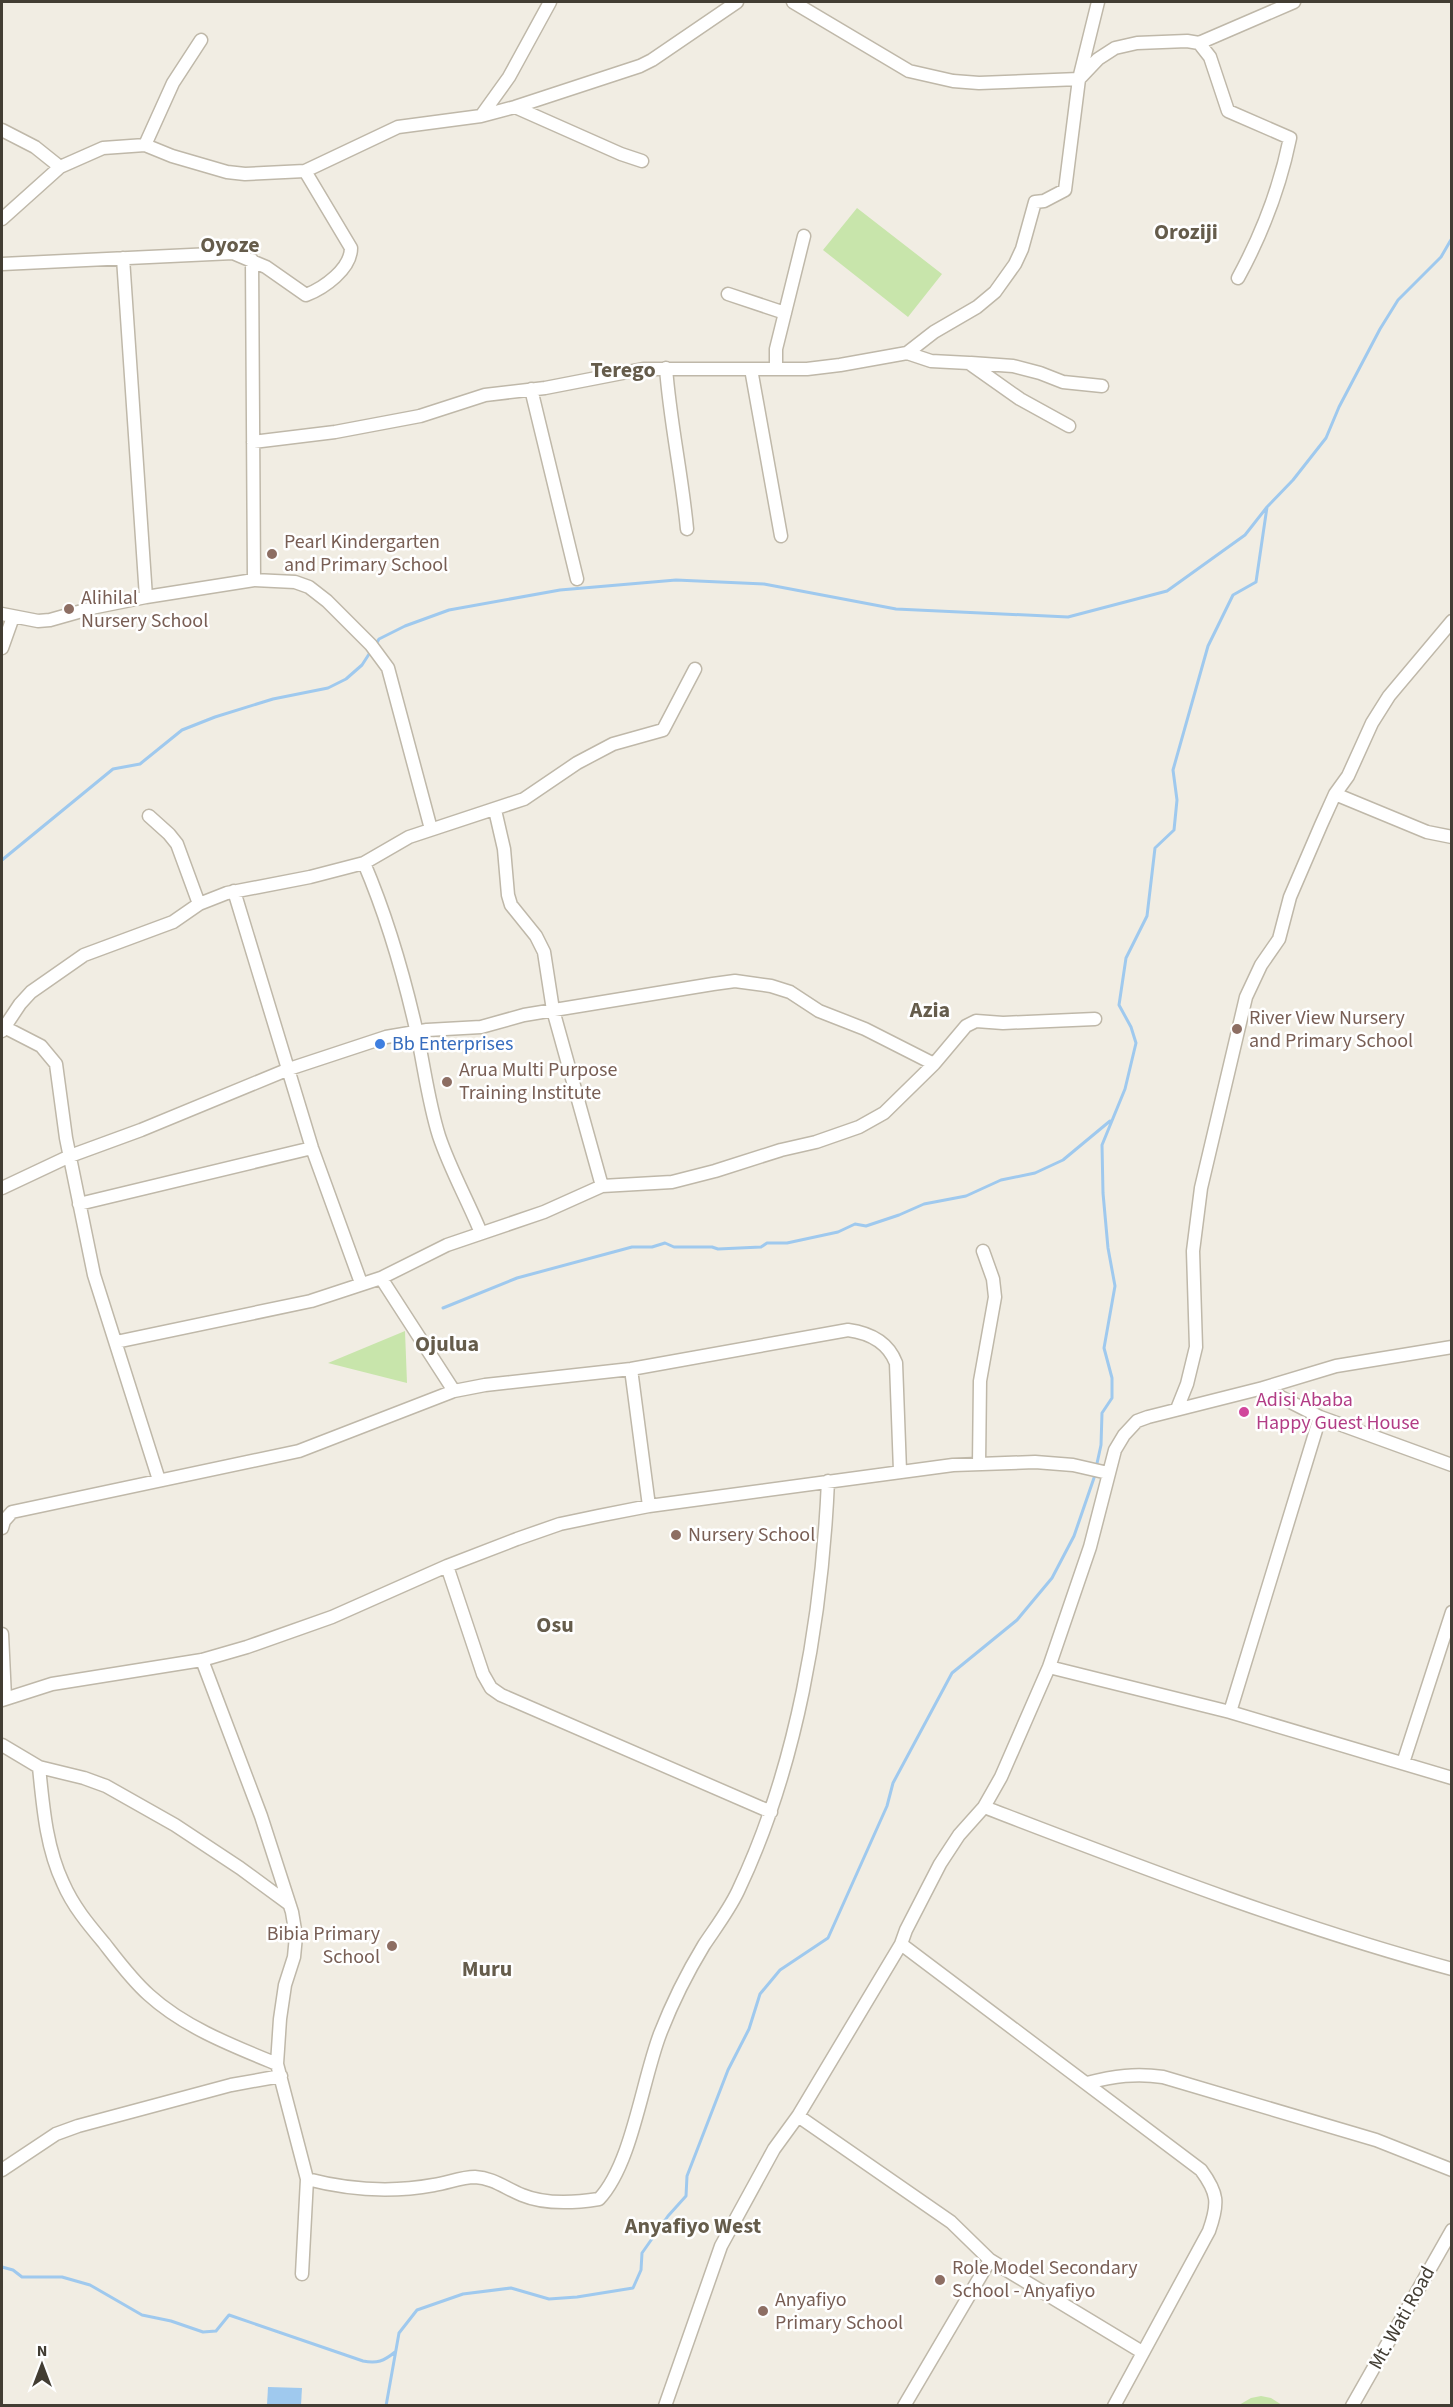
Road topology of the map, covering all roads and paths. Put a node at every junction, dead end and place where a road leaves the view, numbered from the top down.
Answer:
1 (550, 2) edge
2 (737, 2) edge
3 (794, 2) edge
4 (1098, 2) edge
5 (1294, 2) edge
6 (201, 40) dead end
7 (1199, 43) junction
8 (1079, 80) junction
9 (515, 107) junction
10 (481, 116) junction
11 (2, 130) edge
12 (145, 145) junction
13 (642, 161) dead end
14 (60, 167) junction
15 (305, 171) junction
16 (2, 219) edge
17 (804, 236) dead end
18 (123, 258) junction
19 (252, 260) junction
20 (2, 264) edge
21 (1238, 278) dead end
22 (728, 294) dead end
23 (785, 313) junction
24 (907, 353) junction
25 (969, 363) junction
26 (666, 368) junction
27 (751, 369) junction
28 (776, 369) junction
29 (1102, 386) dead end
30 (531, 389) junction
31 (1069, 426) dead end
32 (253, 441) junction
33 (687, 529) dead end
34 (781, 536) dead end
35 (577, 579) dead end
36 (254, 580) junction
37 (146, 597) junction
38 (7, 615) edge
39 (1452, 621) edge
40 (2, 648) edge
41 (695, 669) dead end
42 (1335, 794) junction
43 (495, 810) junction
44 (149, 816) dead end
45 (431, 829) junction
46 (1452, 837) edge
47 (364, 863) junction
48 (234, 891) junction
49 (199, 904) junction
50 (553, 1010) junction
51 (1095, 1019) dead end
52 (4, 1029) edge
53 (416, 1031) junction
54 (934, 1064) junction
55 (289, 1069) junction
56 (312, 1148) junction
57 (70, 1156) junction
58 (602, 1186) junction
59 (2, 1188) edge
60 (79, 1204) junction
61 (481, 1233) junction
62 (983, 1251) dead end
63 (381, 1278) junction
64 (361, 1283) junction
65 (116, 1342) junction
66 (1452, 1347) edge
67 (631, 1369) junction
68 (1263, 1388) junction
69 (454, 1391) junction
70 (1178, 1409) junction
71 (1320, 1417) junction
72 (980, 1464) junction
73 (1452, 1465) edge
74 (900, 1471) junction
75 (1108, 1473) junction
76 (159, 1480) junction
77 (828, 1481) junction
78 (649, 1506) junction
79 (2, 1520) edge
80 (447, 1566) junction
81 (1452, 1612) edge
82 (2, 1634) edge
83 (202, 1659) junction
84 (1049, 1667) junction
85 (3, 1699) edge
86 (1230, 1712) junction
87 (2, 1745) edge
88 (1403, 1763) junction
89 (39, 1767) junction
90 (1452, 1778) edge
91 (984, 1807) junction
92 (771, 1812) junction
93 (289, 1905) junction
94 (901, 1944) junction
95 (1452, 1970) edge
96 (279, 2070) junction
97 (1088, 2083) junction
98 (798, 2116) junction
99 (2, 2170) edge
100 (1452, 2170) edge
101 (307, 2179) junction
102 (1452, 2230) edge
103 (990, 2260) junction
104 (302, 2274) dead end
105 (1142, 2352) junction
106 (665, 2406) edge
107 (904, 2406) edge
108 (1114, 2406) edge
109 (1352, 2406) edge

1 - 10 street
2 - 9 street
3 - 8 street
4 - 8 street
5 - 7 street
6 - 12 street
7 - 8 street
7 - 21 street
8 - 24 street
9 - 10 street
9 - 13 street
10 - 15 street
11 - 14 street
12 - 14 street
12 - 15 street
14 - 16 street
15 - 19 street
17 - 23 street
18 - 19 street
18 - 20 street
18 - 37 street
19 - 32 street
22 - 23 street
23 - 28 street
24 - 25 street
24 - 28 street
25 - 29 street
25 - 31 street
26 - 27 street
26 - 30 street
26 - 33 street
27 - 28 street
27 - 34 street
30 - 32 street
30 - 35 street
32 - 36 street
36 - 37 street
36 - 45 street
37 - 38 street
38 - 40 street
39 - 42 street
41 - 43 street
42 - 46 street
42 - 70 street
43 - 45 street
43 - 50 street
44 - 49 street
45 - 47 street
47 - 48 street
47 - 53 street
48 - 49 street
48 - 55 street
49 - 52 street
50 - 53 street
50 - 54 street
50 - 58 street
51 - 54 street
52 - 57 street
53 - 55 street
53 - 61 street
54 - 58 street
55 - 56 street
55 - 57 street
56 - 60 street
56 - 64 street
57 - 59 street
57 - 60 street
58 - 61 street
60 - 65 street
61 - 63 street
62 - 72 street
63 - 64 street
63 - 69 street
64 - 65 street
65 - 76 street
66 - 68 street
67 - 69 street
67 - 74 street
67 - 78 street
68 - 70 street
68 - 71 street
69 - 76 street
70 - 75 street
71 - 73 street
71 - 86 street
72 - 74 street
72 - 75 street
74 - 77 street
75 - 84 street
76 - 79 street
77 - 78 street
77 - 92 street
78 - 80 street
80 - 83 street
80 - 92 street
81 - 88 street
82 - 85 street
83 - 85 street
83 - 93 street
84 - 86 street
84 - 91 street
86 - 88 street
87 - 89 street
88 - 90 street
89 - 93 street
89 - 96 street
91 - 94 street
91 - 95 street
92 - 101 street
93 - 96 street
94 - 97 street
94 - 98 street
96 - 99 street
96 - 101 street
97 - 100 street
97 - 105 street
98 - 103 street
98 - 106 street
101 - 104 street
102 - 109 street, Mt. Wati Road
103 - 105 street
103 - 107 street
105 - 108 street

